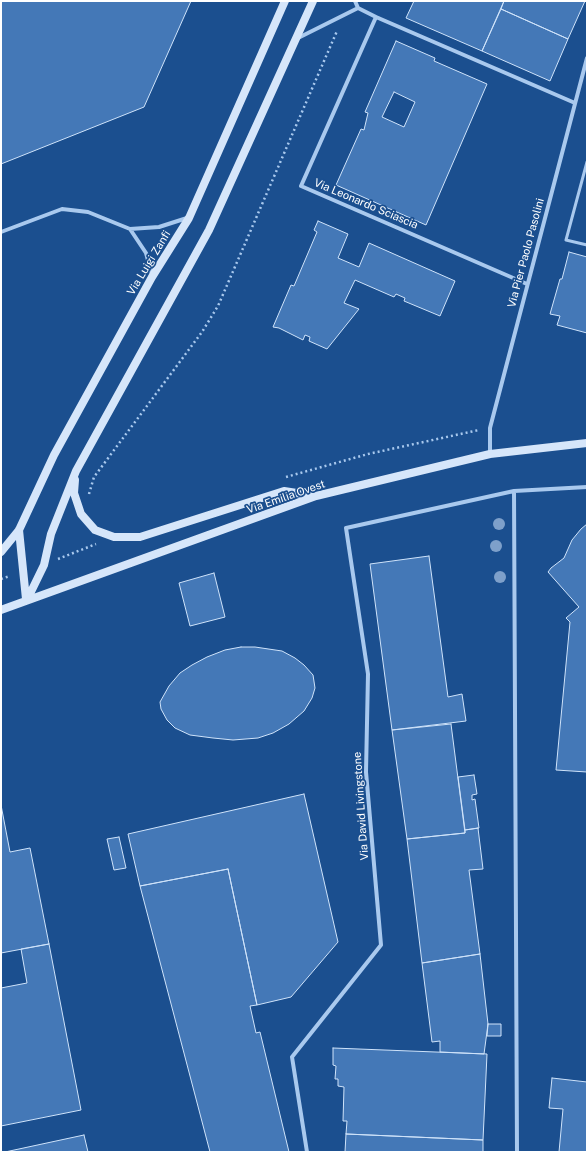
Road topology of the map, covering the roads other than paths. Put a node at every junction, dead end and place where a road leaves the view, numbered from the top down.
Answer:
1 (285, 1) edge
2 (313, 1) edge
3 (355, 1) edge
4 (358, 8) junction
5 (376, 17) junction
6 (296, 39) junction
7 (587, 58) edge
8 (575, 103) junction
9 (587, 162) edge
10 (189, 218) junction
11 (130, 229) junction
12 (1, 232) edge
13 (587, 245) edge
14 (152, 277) junction
15 (528, 284) junction
16 (587, 443) edge
17 (490, 454) junction
18 (76, 470) junction
19 (587, 487) edge
20 (514, 491) junction
21 (316, 496) junction
22 (19, 530) junction
23 (1, 552) edge
24 (27, 600) junction
25 (1, 610) edge
26 (307, 1152) edge
27 (517, 1152) edge

1 - 10 street, Via Luigi Zanfi
2 - 6 street
3 - 4 street
4 - 5 street
4 - 6 street
5 - 8 street
5 - 15 street, Via Leonardo Sciascia
6 - 18 street
7 - 8 street, Via Pier Paolo Pasolini
8 - 15 street, Via Pier Paolo Pasolini
9 - 13 lane
10 - 11 street
10 - 14 street, Via Luigi Zanfi
11 - 12 street
11 - 14 street
14 - 22 street, Via Luigi Zanfi
15 - 17 street, Via Pier Paolo Pasolini
16 - 17 street, Via Emilia Ovest
17 - 21 street, Via Emilia Ovest
18 - 21 street
18 - 24 street
19 - 20 street, Via David Livingstone
20 - 26 street, Via David Livingstone
20 - 27 street
21 - 24 street, Via Emilia Ovest
22 - 23 street, Via Luigi Zanfi
22 - 24 street
24 - 25 street, Via Emilia Ovest

